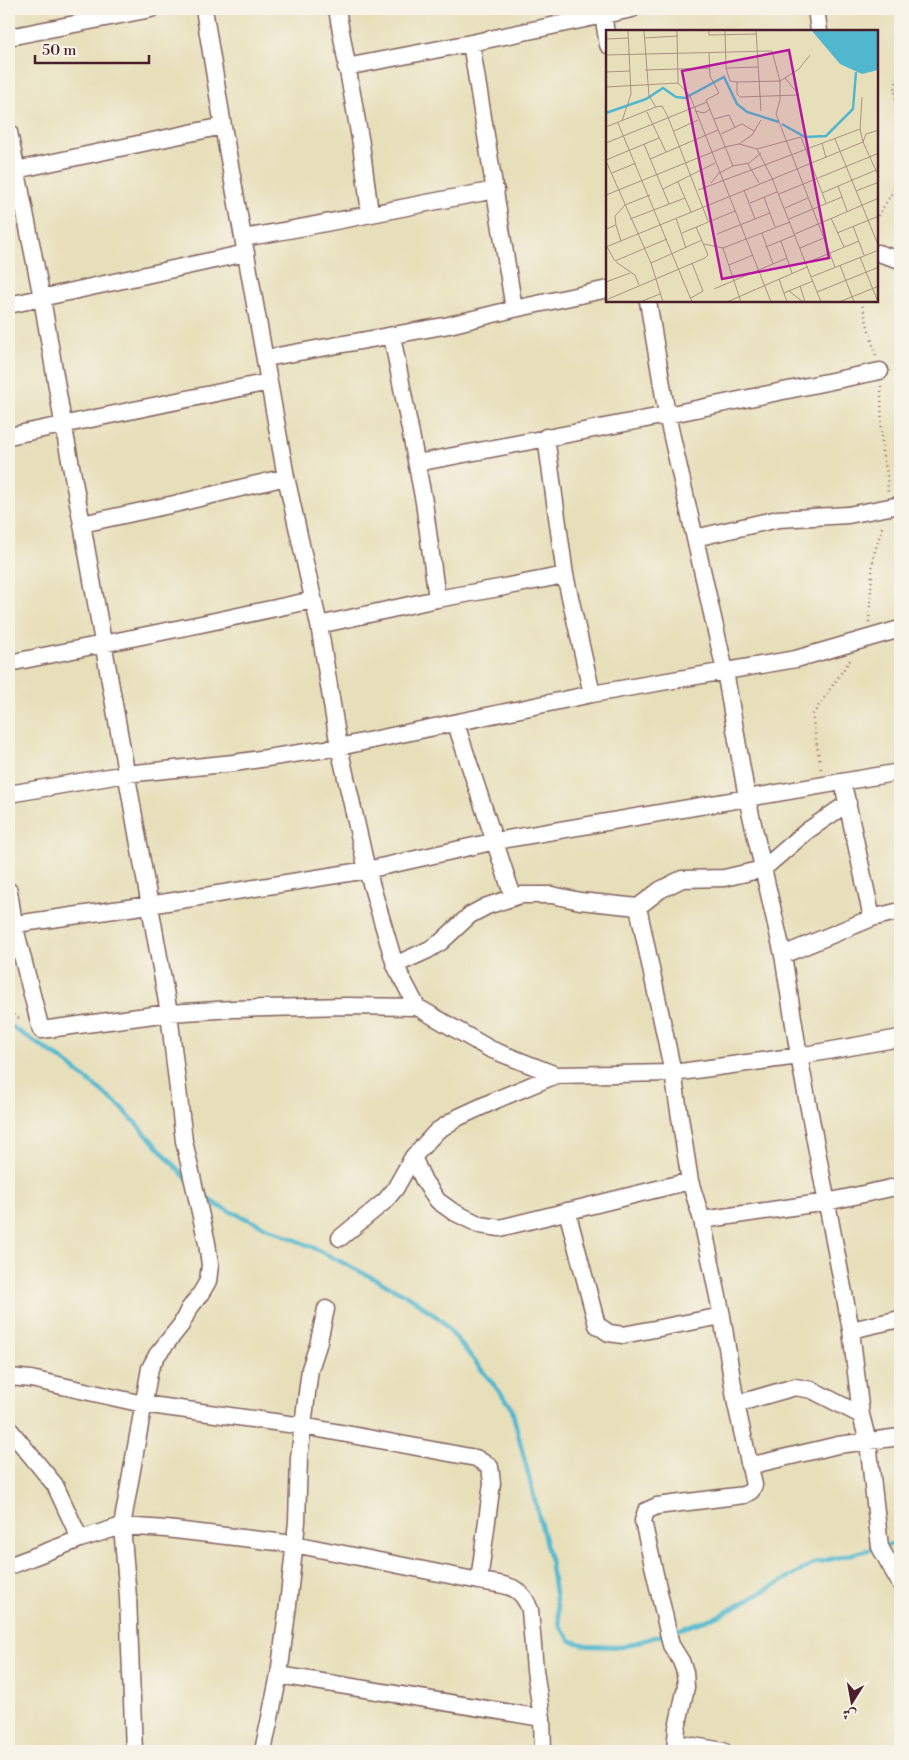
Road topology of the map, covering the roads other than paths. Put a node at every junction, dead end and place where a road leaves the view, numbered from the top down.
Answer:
1 (151, 9) edge
2 (204, 9) edge
3 (337, 9) edge
4 (632, 9) edge
5 (816, 9) edge
6 (603, 12) edge
7 (819, 30) edge
8 (606, 32) edge
9 (9, 37) edge
10 (471, 43) junction
11 (346, 67) junction
12 (223, 126) junction
13 (9, 132) edge
14 (16, 170) junction
15 (496, 190) junction
16 (370, 214) junction
17 (245, 246) junction
18 (879, 254) edge
19 (900, 260) edge
20 (606, 289) edge
21 (42, 298) junction
22 (648, 302) edge
23 (9, 305) edge
24 (514, 309) junction
25 (392, 336) junction
26 (266, 358) junction
27 (880, 371) road end
28 (269, 382) junction
29 (667, 415) junction
30 (62, 423) junction
31 (9, 436) edge
32 (546, 438) junction
33 (417, 463) junction
34 (286, 477) junction
35 (895, 506) edge
36 (82, 524) junction
37 (695, 538) junction
38 (565, 575) junction
39 (437, 599) junction
40 (313, 600) junction
41 (319, 625) junction
42 (900, 630) edge
43 (102, 644) junction
44 (9, 663) edge
45 (725, 671) junction
46 (592, 694) junction
47 (456, 724) junction
48 (339, 747) junction
49 (900, 772) edge
50 (126, 774) junction
51 (841, 782) junction
52 (9, 794) edge
53 (747, 798) junction
54 (848, 803) junction
55 (496, 841) junction
56 (763, 869) junction
57 (367, 870) junction
58 (9, 891) edge
59 (513, 897) junction
60 (149, 905) junction
61 (638, 907) junction
62 (900, 911) edge
63 (872, 918) junction
64 (12, 924) edge
65 (783, 955) junction
66 (395, 965) junction
67 (417, 1007) junction
68 (169, 1013) junction
69 (900, 1038) edge
70 (799, 1056) junction
71 (672, 1073) junction
72 (556, 1075) junction
73 (413, 1157) junction
74 (690, 1181) junction
75 (900, 1186) edge
76 (827, 1202) junction
77 (567, 1212) junction
78 (702, 1220) junction
79 (340, 1238) dead end
80 (326, 1309) dead end
81 (722, 1316) junction
82 (900, 1320) edge
83 (851, 1330) junction
84 (9, 1377) edge
85 (143, 1404) junction
86 (736, 1404) junction
87 (861, 1415) junction
88 (304, 1426) junction
89 (9, 1430) edge
90 (900, 1437) edge
91 (868, 1442) junction
92 (749, 1466) junction
93 (122, 1526) junction
94 (80, 1538) junction
95 (294, 1544) junction
96 (9, 1566) edge
97 (479, 1581) junction
98 (900, 1583) edge
99 (279, 1675) junction
100 (542, 1718) junction
101 (676, 1747) edge
102 (134, 1751) edge
103 (263, 1751) edge
104 (543, 1751) edge
105 (723, 1751) edge

1 - 9 street
2 - 12 street
3 - 11 street
4 - 6 street
5 - 7 street
6 - 8 street
6 - 10 street
10 - 11 street
10 - 15 street
11 - 16 street
12 - 14 street
12 - 17 street
13 - 14 street
14 - 21 street
15 - 16 street
15 - 24 street
16 - 17 street
17 - 21 street
17 - 26 street
18 - 19 street
20 - 24 street
21 - 23 street
21 - 30 street
22 - 29 street
24 - 25 street
25 - 26 street
25 - 33 street
26 - 28 street
27 - 29 street
28 - 30 street
28 - 34 street
29 - 32 street
29 - 37 street
30 - 31 street
30 - 36 street
32 - 33 street
32 - 38 street
33 - 39 street
34 - 36 street
34 - 40 street
35 - 37 street
36 - 43 street
37 - 45 street
38 - 39 street
38 - 46 street
39 - 41 street
40 - 41 street
40 - 43 street
41 - 48 street
42 - 45 street
43 - 44 street
43 - 50 street
45 - 46 street
45 - 53 street
46 - 47 street
47 - 48 street
47 - 55 street
48 - 50 street
48 - 57 street
49 - 51 street
50 - 52 street
50 - 60 street
51 - 53 street
51 - 54 street
53 - 55 street
53 - 56 street
54 - 56 street
54 - 63 street
55 - 57 street
55 - 59 street
56 - 61 street
56 - 65 street
57 - 60 street
57 - 66 street
58 - 64 street
59 - 61 street
59 - 66 street
60 - 64 street
60 - 68 street
61 - 71 street
62 - 63 street
63 - 65 street
64 - 68 street
65 - 70 street
66 - 67 street
67 - 68 street
67 - 72 street
68 - 85 street
69 - 70 street
70 - 71 street
70 - 76 street
71 - 72 street
71 - 74 street
72 - 73 street
73 - 77 street
73 - 79 street
74 - 77 street
74 - 78 street
75 - 76 street
76 - 78 street
76 - 83 street
77 - 81 street
78 - 81 street
80 - 88 street
81 - 86 street
82 - 83 street
83 - 87 street
84 - 85 street
85 - 88 street
85 - 93 street
86 - 87 street
86 - 92 street
87 - 91 street
88 - 95 street
88 - 97 street
89 - 94 street
90 - 91 street
91 - 92 street
91 - 98 street
92 - 101 street
93 - 94 street
93 - 95 street
93 - 102 street
94 - 96 street
95 - 97 street
95 - 99 street
97 - 100 street
99 - 100 street
99 - 103 street
100 - 104 street
101 - 105 street

